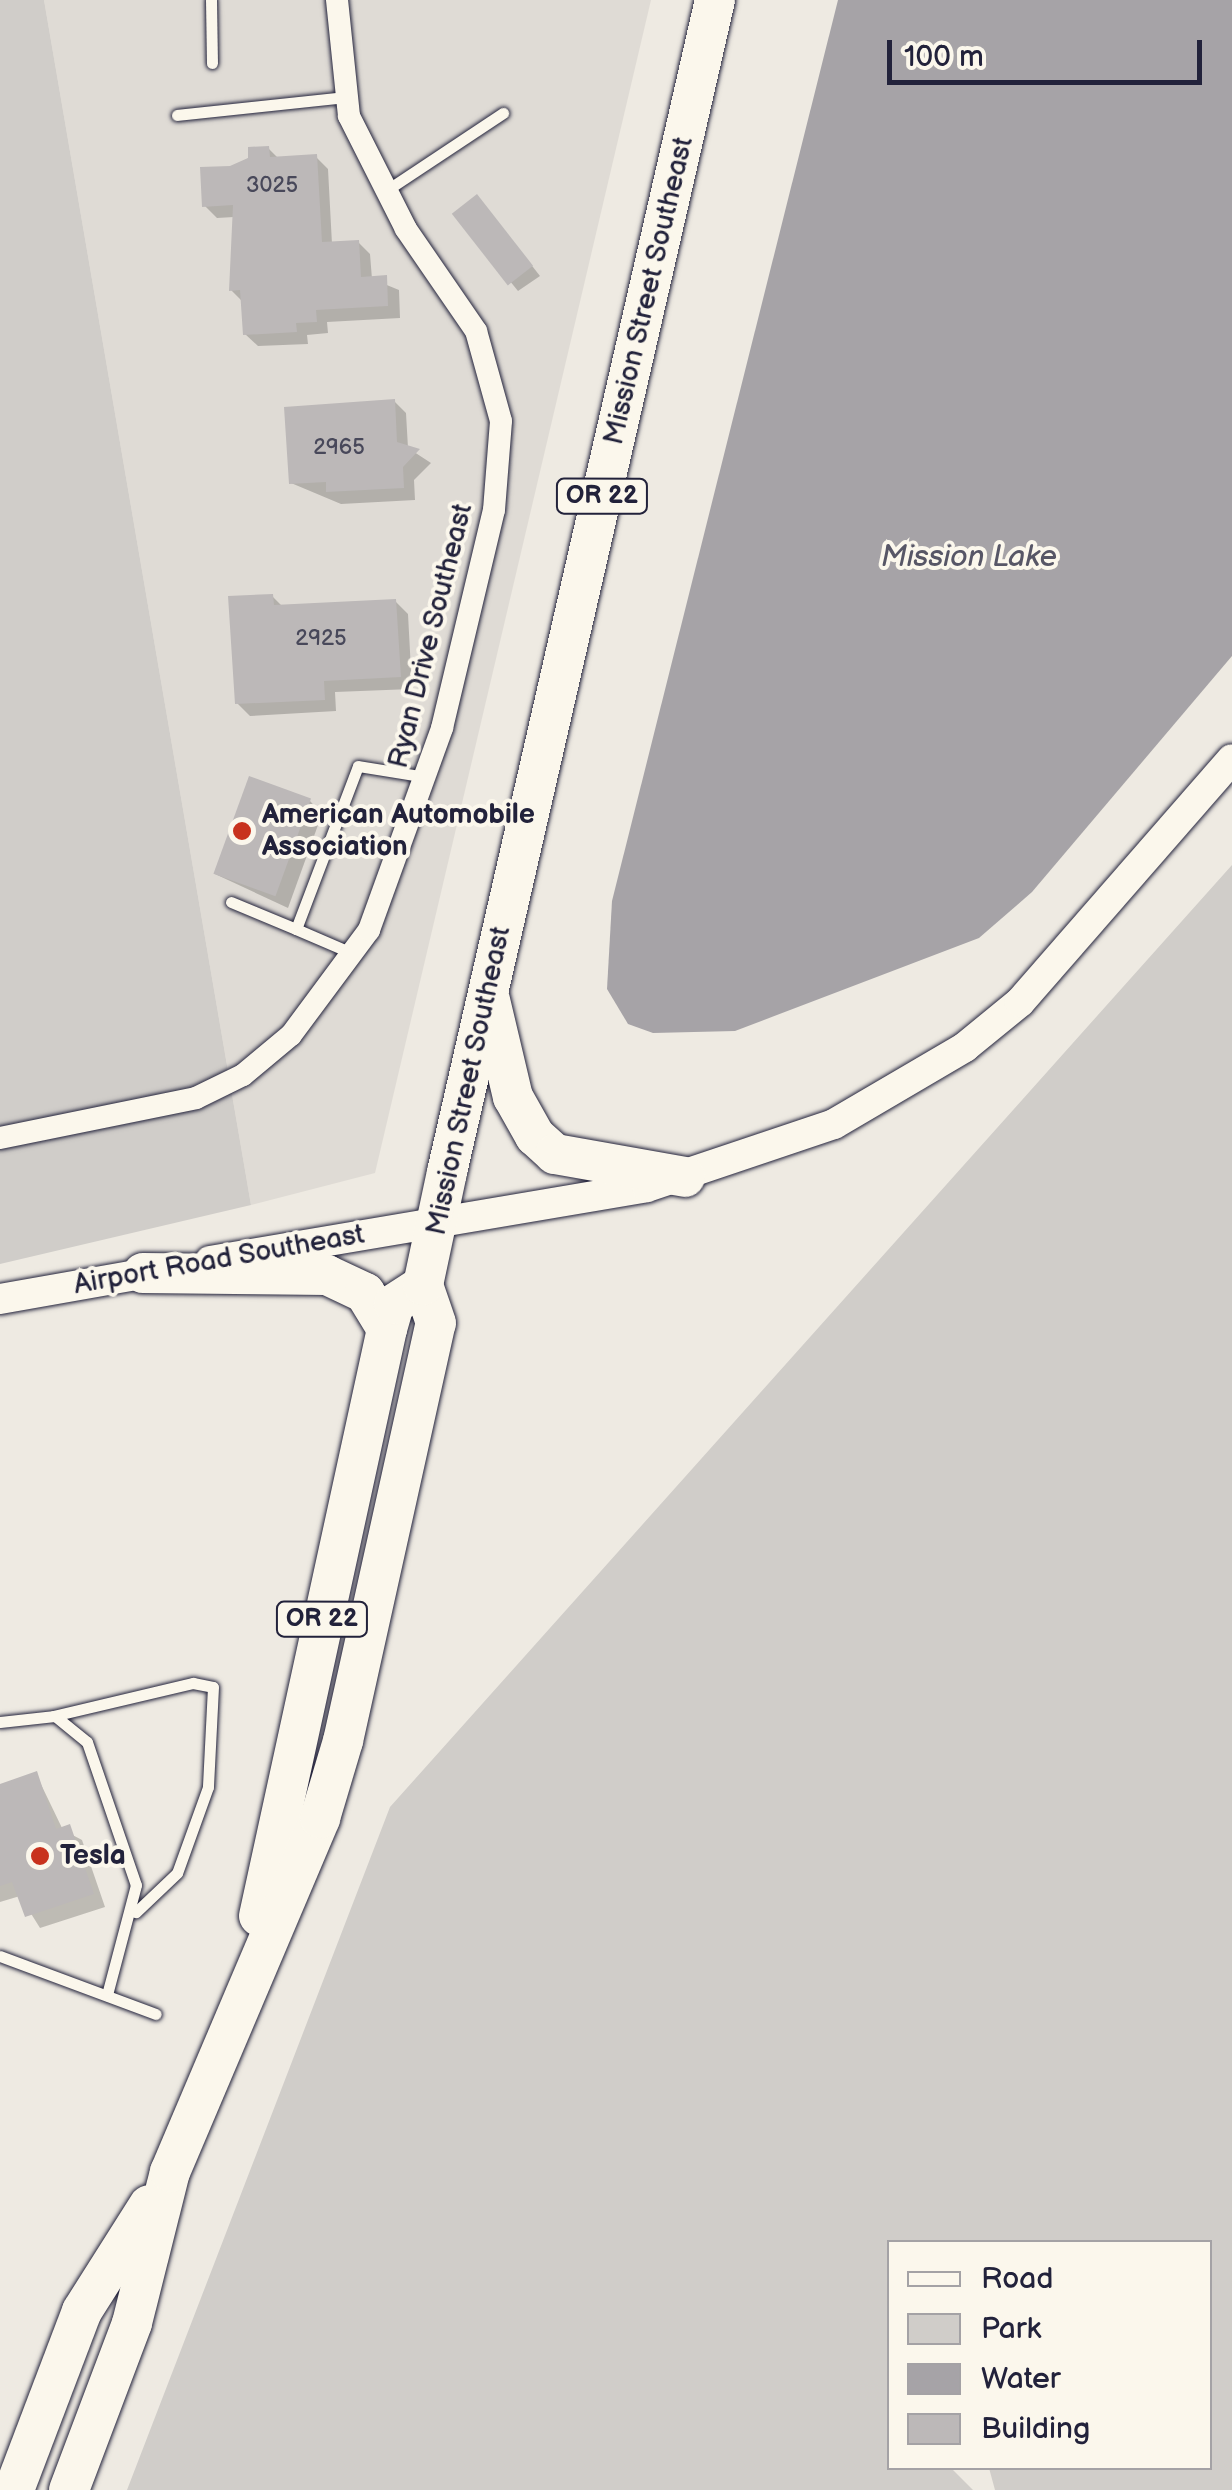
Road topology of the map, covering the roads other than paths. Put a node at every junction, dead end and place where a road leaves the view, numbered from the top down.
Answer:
1 (211, 0) edge
2 (338, 0) edge
3 (716, 0) edge
4 (212, 63) dead end
5 (345, 97) junction
6 (503, 113) dead end
7 (177, 116) dead end
8 (384, 192) junction
9 (1232, 759) edge
10 (427, 778) junction
11 (231, 902) dead end
12 (296, 928) junction
13 (354, 954) junction
14 (488, 991) junction
15 (0, 1138) edge
16 (684, 1178) junction
17 (438, 1221) junction
18 (143, 1274) junction
19 (423, 1284) junction
20 (0, 1299) edge
21 (387, 1329) junction
22 (53, 1716) junction
23 (0, 1722) edge
24 (136, 1912) junction
25 (0, 1956) edge
26 (250, 1969) junction
27 (107, 1995) junction
28 (156, 2014) dead end
29 (170, 2172) junction
30 (14, 2490) edge
31 (69, 2490) edge

1 - 4 lane
2 - 5 street, Ryan Drive Southeast
3 - 14 highway, Mission Street Southeast / OR 22
5 - 7 lane
5 - 8 street, Ryan Drive Southeast
6 - 8 lane
8 - 10 street, Ryan Drive Southeast
9 - 16 main road, Airport Road Southeast
10 - 12 lane
10 - 13 street, Ryan Drive Southeast
11 - 12 lane
12 - 13 lane
13 - 15 street, Ryan Drive Southeast
14 - 16 highway, OR 22
14 - 17 highway, Mission Street Southeast / OR 22
16 - 17 main road, Airport Road Southeast
17 - 18 main road, Airport Road Southeast
17 - 19 highway, Mission Street Southeast / OR 22
18 - 20 main road, Airport Road Southeast
18 - 21 highway
19 - 21 highway, Mission Street Southeast / OR 22
19 - 26 highway, Mission Street Southeast / OR 22
21 - 26 highway, Mission Street Southeast / OR 22
22 - 23 lane
22 - 24 lane
22 - 24 lane
24 - 27 lane
25 - 27 lane
26 - 29 highway, Mission Street Southeast / OR 22
27 - 28 lane
29 - 30 highway, Mission Street Southeast / OR 22
29 - 31 highway, Mission Street Southeast / OR 22

